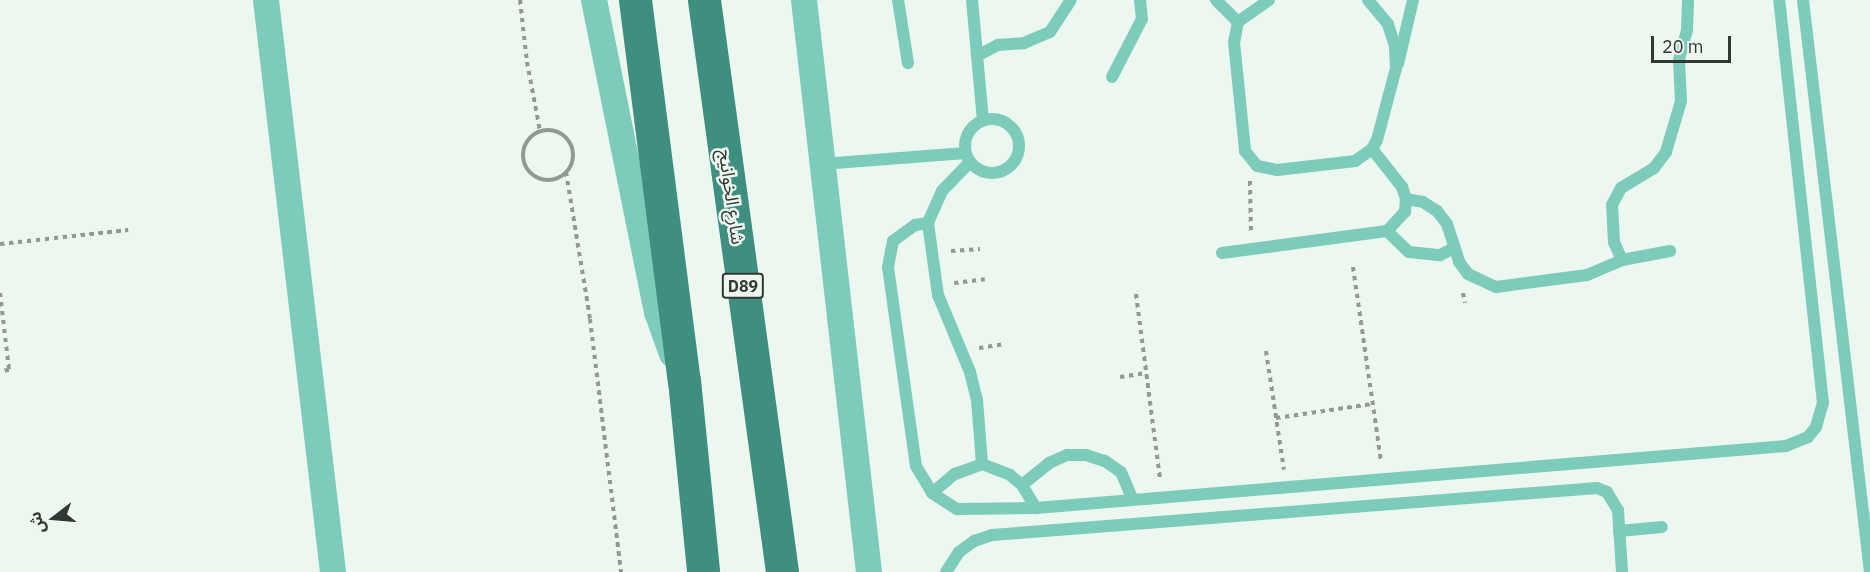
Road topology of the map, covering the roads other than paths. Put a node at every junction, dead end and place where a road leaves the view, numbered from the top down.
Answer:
1 (266, 0) edge
2 (594, 0) edge
3 (635, 0) edge
4 (704, 0) edge
5 (804, 0) edge
6 (898, 0) edge
7 (972, 0) edge
8 (1071, 0) edge
9 (1140, 0) edge
10 (1216, 0) edge
11 (1269, 0) edge
12 (1368, 0) edge
13 (1413, 0) edge
14 (1688, 0) edge
15 (1779, 0) edge
16 (1803, 0) edge
17 (1239, 22) junction
18 (977, 56) junction
19 (908, 63) dead end
20 (1396, 68) junction
21 (1112, 77) dead end
22 (983, 121) junction
23 (1371, 149) junction
24 (968, 158) junction
25 (822, 164) junction
26 (1406, 199) junction
27 (928, 224) junction
28 (1387, 231) junction
29 (1454, 248) junction
30 (1670, 251) dead end
31 (1222, 253) dead end
32 (1622, 260) junction
33 (684, 380) junction
34 (982, 464) junction
35 (1022, 485) junction
36 (932, 493) junction
37 (1133, 500) junction
38 (1036, 508) junction
39 (1662, 527) dead end
40 (1619, 531) junction
41 (333, 572) edge
42 (703, 572) edge
43 (782, 572) edge
44 (869, 572) edge
45 (946, 572) edge
46 (1622, 572) edge
47 (1870, 572) edge

1 - 41 street
2 - 33 street
3 - 33 highway
4 - 43 highway, شارع الخوانيج / D89
5 - 25 street
6 - 19 lane
7 - 18 lane
8 - 18 lane
9 - 21 lane
10 - 17 lane
11 - 17 lane
12 - 20 lane
13 - 20 lane
14 - 32 lane
15 - 37 lane
16 - 47 lane
17 - 23 lane
18 - 22 lane
20 - 23 lane
22 - 24 lane
22 - 24 lane
23 - 26 lane
24 - 25 lane
24 - 27 lane
25 - 44 street
26 - 28 lane
26 - 29 lane
27 - 34 lane
27 - 36 lane
28 - 29 lane
28 - 31 lane
29 - 32 lane
30 - 32 lane
33 - 42 highway
34 - 35 lane
34 - 36 lane
35 - 37 lane
35 - 38 lane
36 - 38 lane
37 - 38 lane
39 - 40 lane
40 - 45 lane
40 - 46 lane

